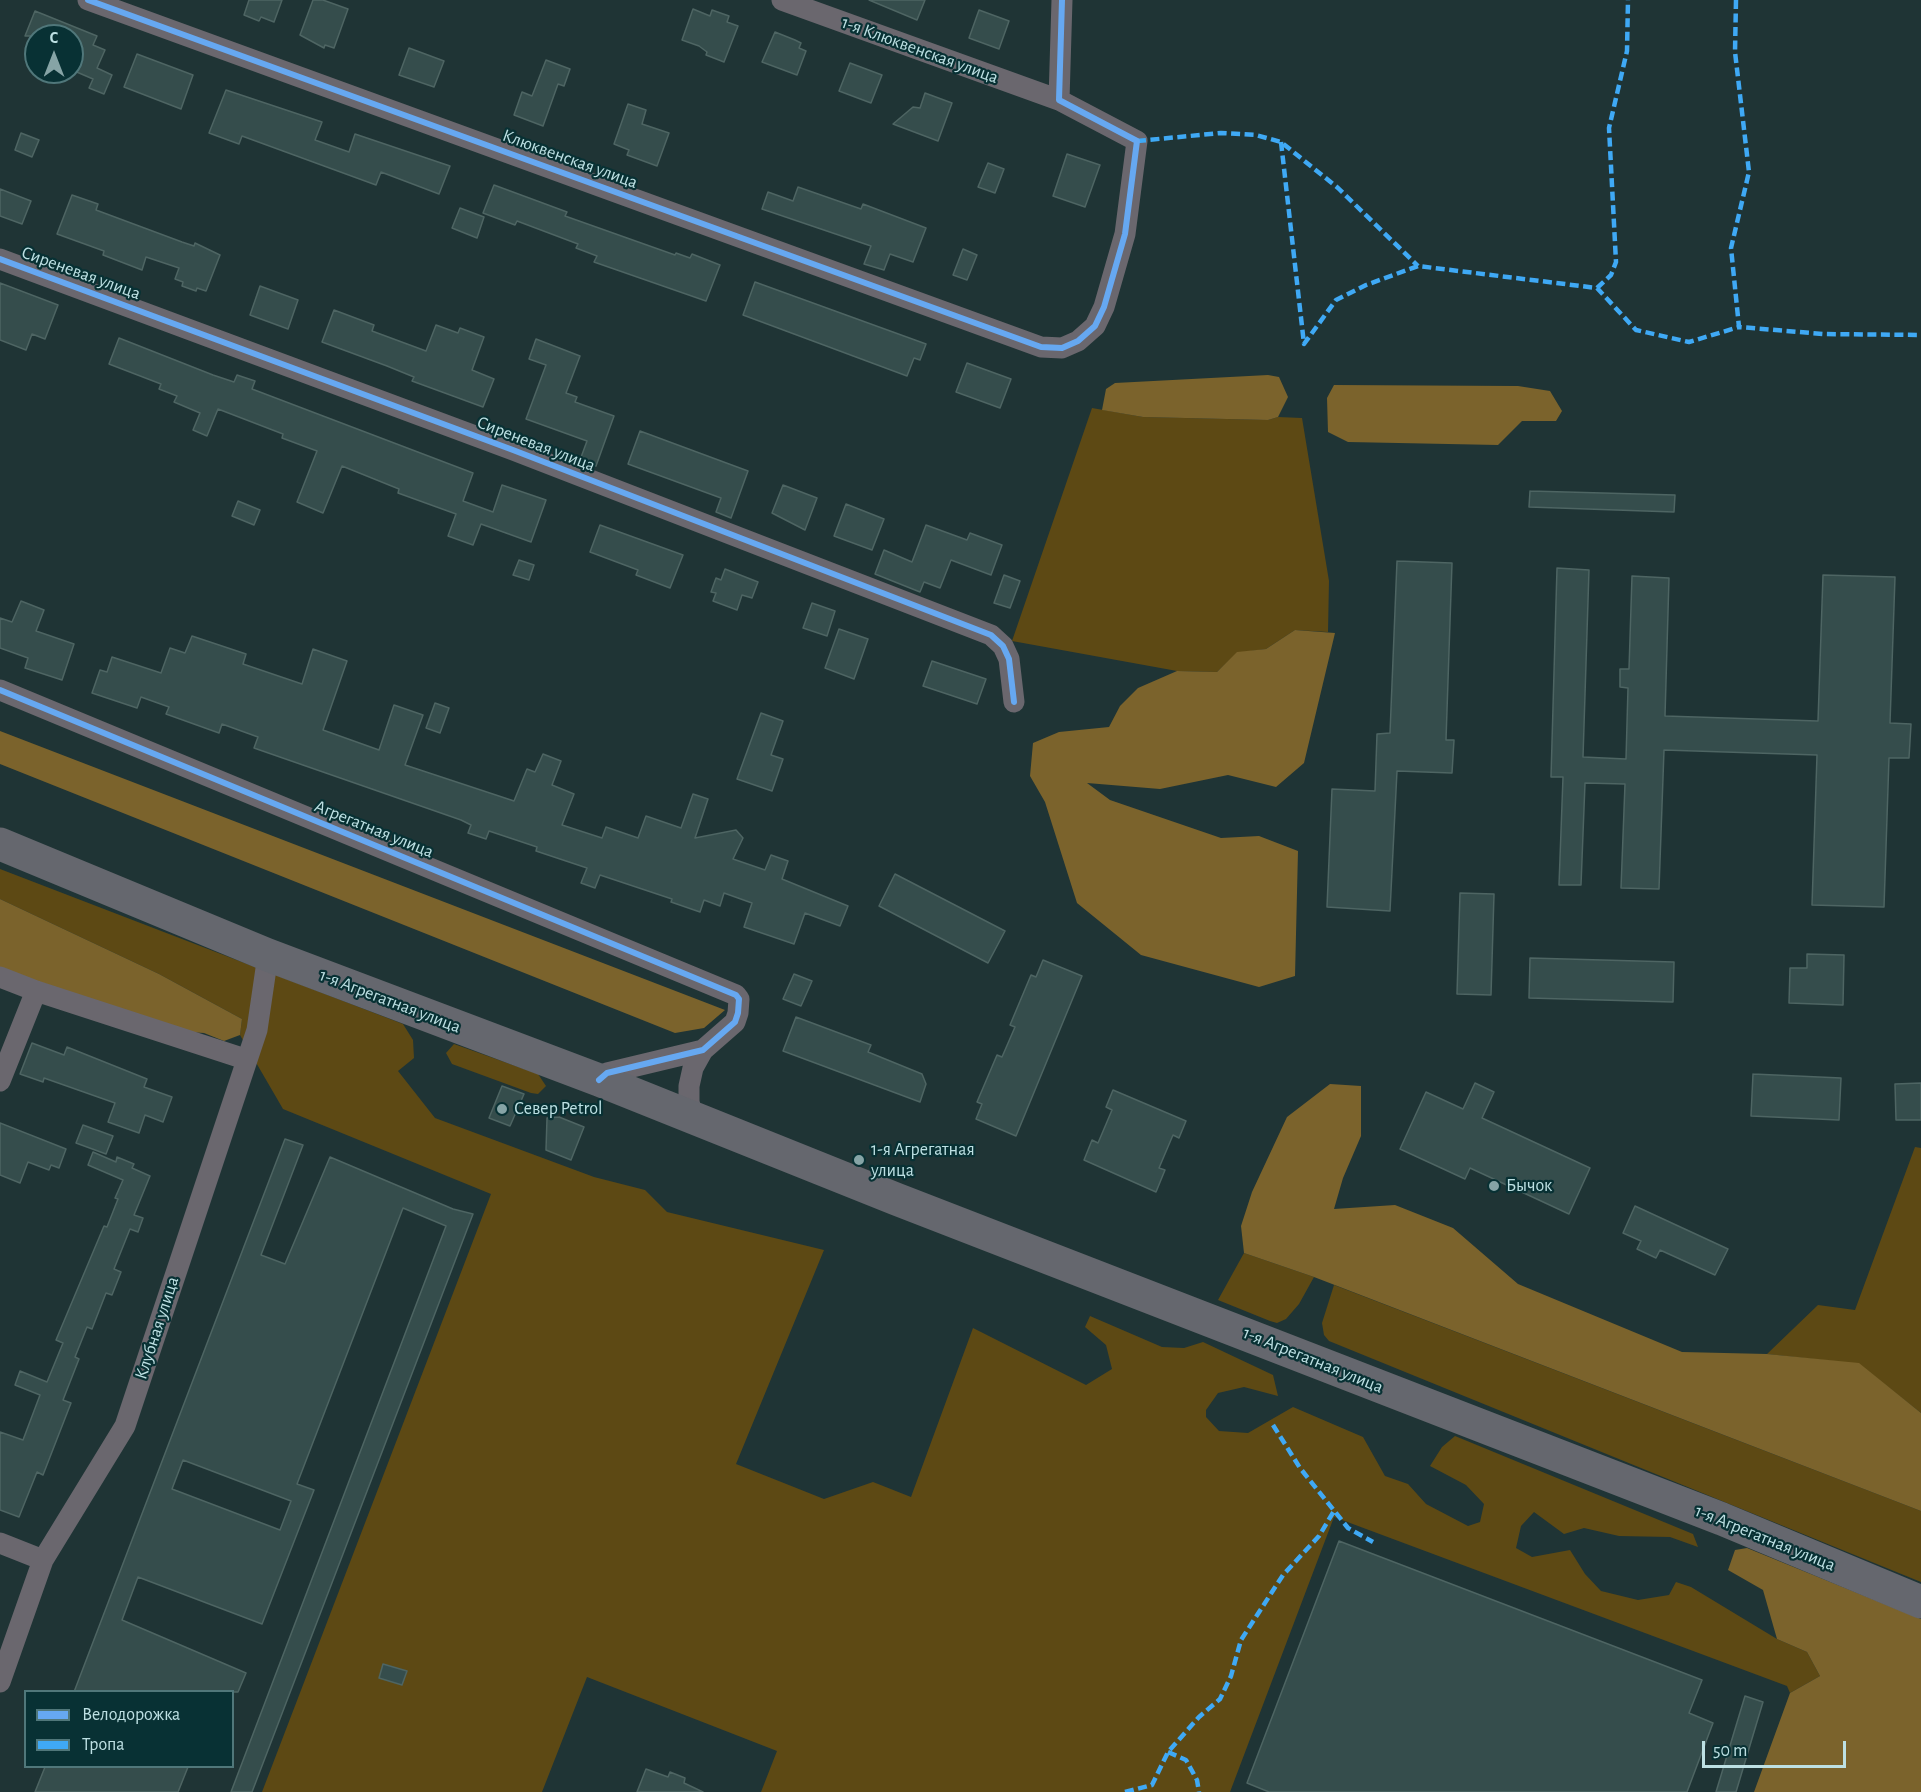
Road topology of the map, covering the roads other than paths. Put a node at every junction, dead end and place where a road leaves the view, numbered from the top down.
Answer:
1 (88, 0) edge
2 (782, 0) edge
3 (1062, 0) edge
4 (1059, 100) junction
5 (0, 259) edge
6 (1041, 347) joint
7 (0, 690) edge
8 (1014, 702) dead end
9 (0, 844) edge
10 (268, 955) junction
11 (0, 977) edge
12 (36, 992) junction
13 (703, 1050) junction
14 (245, 1059) junction
15 (599, 1080) junction
16 (0, 1081) edge
17 (693, 1119) junction
18 (0, 1543) edge
19 (43, 1560) junction
20 (1921, 1602) edge
21 (0, 1682) edge

1 - 6 street, Клюквенская улица
2 - 4 street, 1-я Клюквенская улица
3 - 4 street
4 - 6 street, 1-я Клюквенская улица
5 - 8 street, Сиреневая улица
7 - 13 street, Агрегатная улица
9 - 10 main road, 1-я Агрегатная улица
10 - 14 street, Клубная улица
10 - 15 main road, 1-я Агрегатная улица
11 - 12 street
12 - 14 street
12 - 16 street
13 - 15 street
13 - 17 street
14 - 19 street, Клубная улица
15 - 17 main road, 1-я Агрегатная улица
17 - 20 main road, 1-я Агрегатная улица
18 - 19 street
19 - 21 street, Клубная улица

